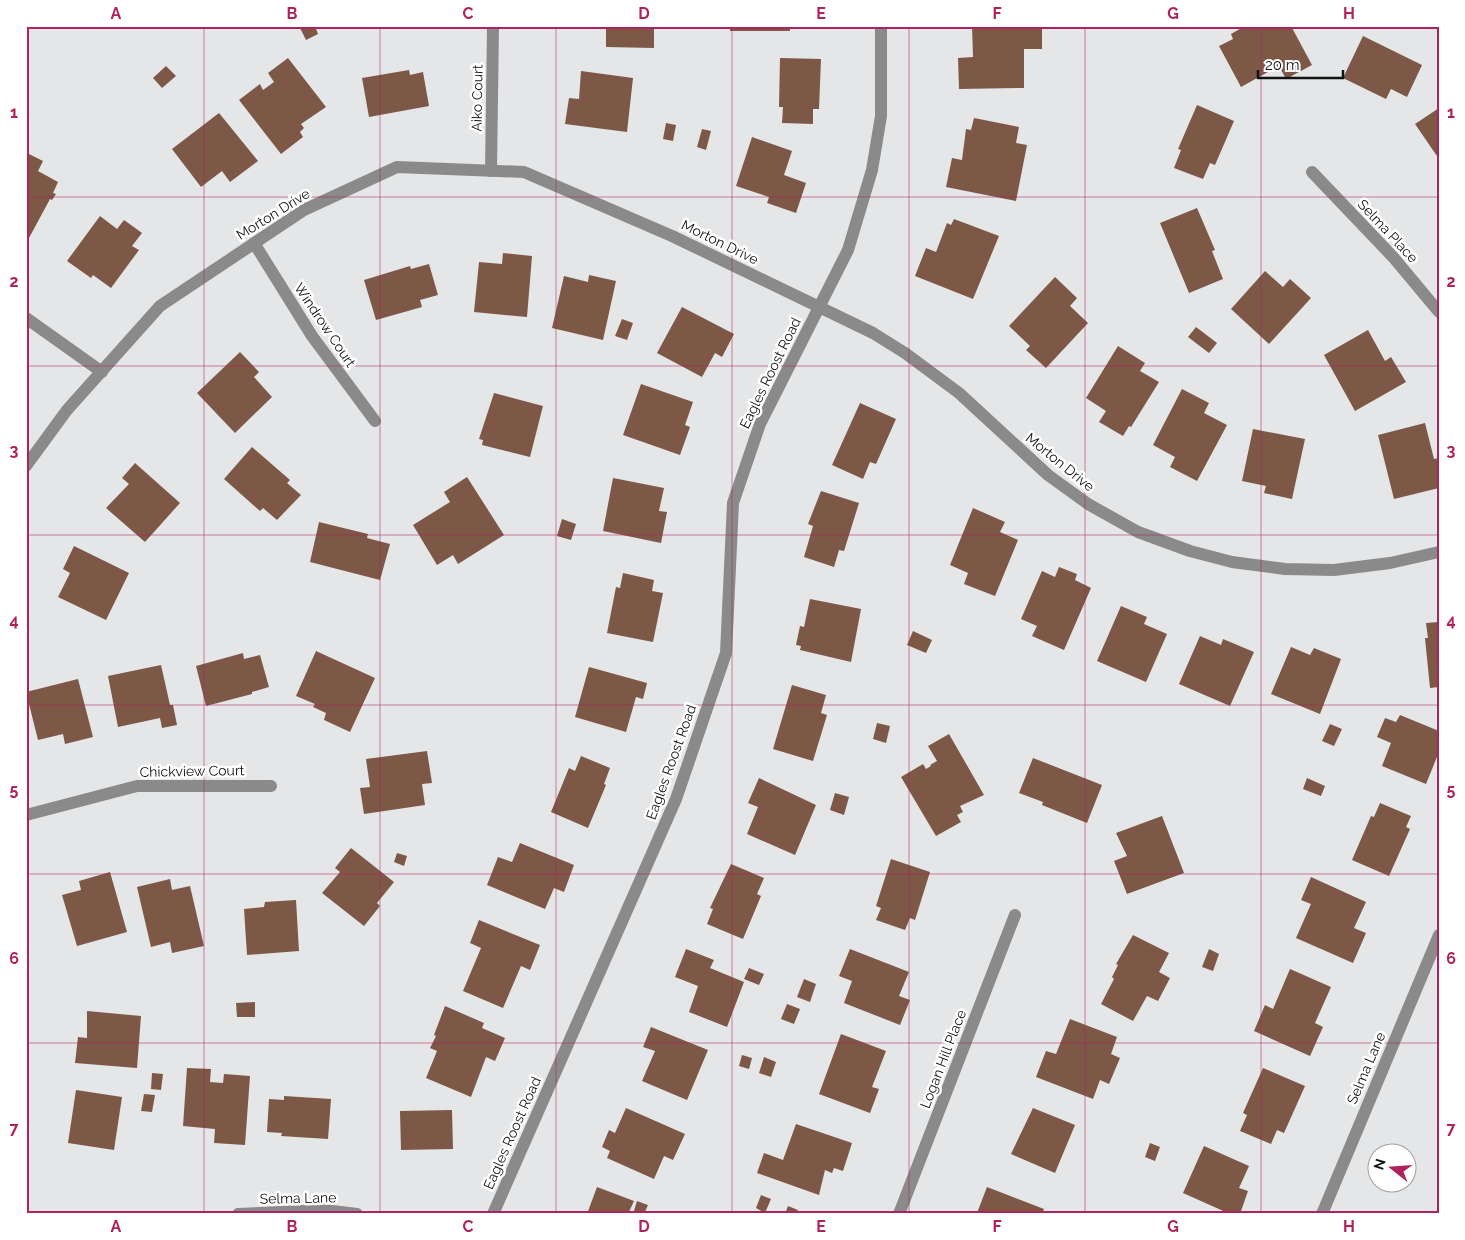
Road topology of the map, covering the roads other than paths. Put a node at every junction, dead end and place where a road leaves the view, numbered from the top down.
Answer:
1 (493, 26) edge
2 (881, 26) edge
3 (492, 171) junction
4 (1312, 172) dead end
5 (254, 243) junction
6 (819, 307) junction
7 (1439, 312) edge
8 (26, 318) edge
9 (102, 372) junction
10 (375, 420) dead end
11 (26, 466) edge
12 (1439, 552) edge
13 (271, 786) dead end
14 (26, 815) edge
15 (1015, 915) dead end
16 (1439, 935) edge
17 (238, 1214) edge
18 (357, 1214) edge
19 (493, 1214) edge
20 (899, 1214) edge
21 (1322, 1214) edge

1 - 3 street, Aiko Court
2 - 6 street, Eagles Roost Road
3 - 5 street, Morton Drive
3 - 6 street, Morton Drive
4 - 7 street, Selma Place
5 - 9 street, Morton Drive
5 - 10 street, Windrow Court
6 - 12 street, Morton Drive
6 - 19 street, Eagles Roost Road
8 - 9 street
9 - 11 street, Morton Drive
13 - 14 street, Chickview Court
15 - 20 street, Logan Hill Place
16 - 21 street, Selma Lane
17 - 18 street, Selma Lane

